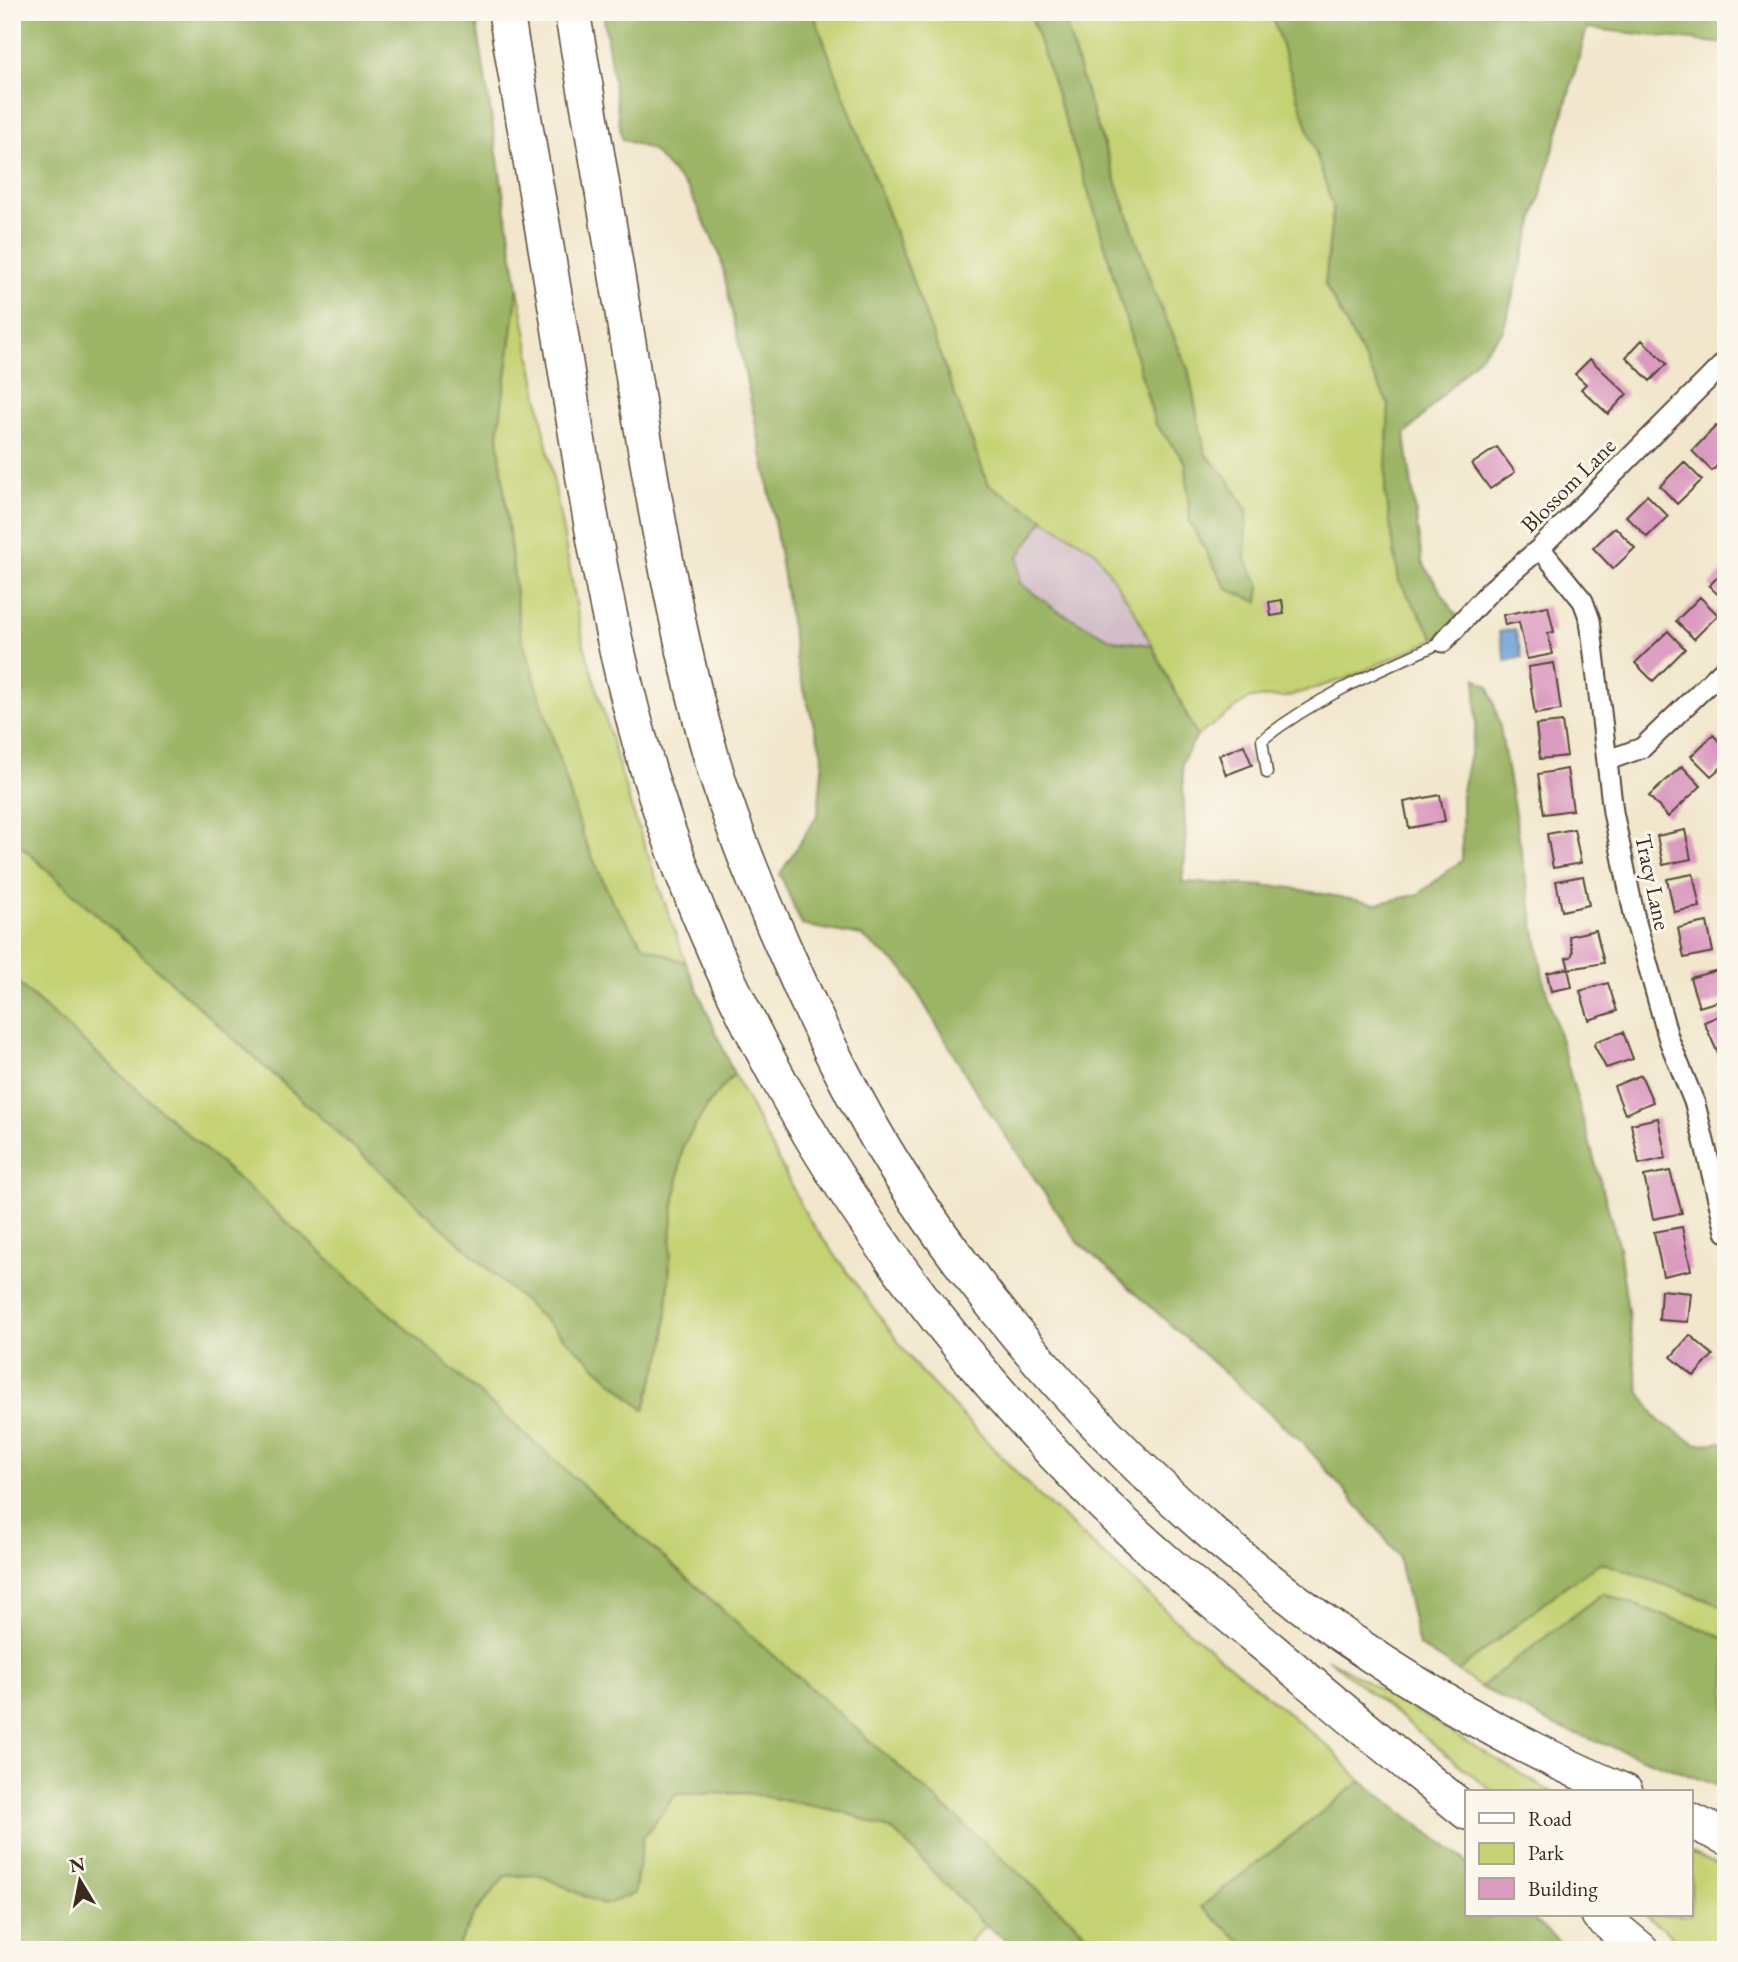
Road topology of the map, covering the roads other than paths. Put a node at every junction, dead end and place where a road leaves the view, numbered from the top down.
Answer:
1 (506, 12) edge
2 (572, 12) edge
3 (1726, 360) edge
4 (1539, 548) junction
5 (1443, 642) joint
6 (1726, 667) edge
7 (1608, 760) junction
8 (1267, 773) dead end
9 (1726, 1232) edge
10 (1621, 1790) edge
11 (1465, 1810) edge
12 (1692, 1820) edge
13 (1726, 1835) edge
14 (1598, 1916) edge
15 (1598, 1916) edge
16 (1623, 1950) edge
17 (1641, 1950) edge

1 - 11 highway
2 - 10 highway
3 - 4 street, Blossom Lane
4 - 5 street, Blossom Lane
4 - 7 street, Tracy Lane
5 - 8 lane
6 - 7 street
7 - 9 street, Tracy Lane
12 - 13 highway
14 - 16 highway
15 - 17 highway

